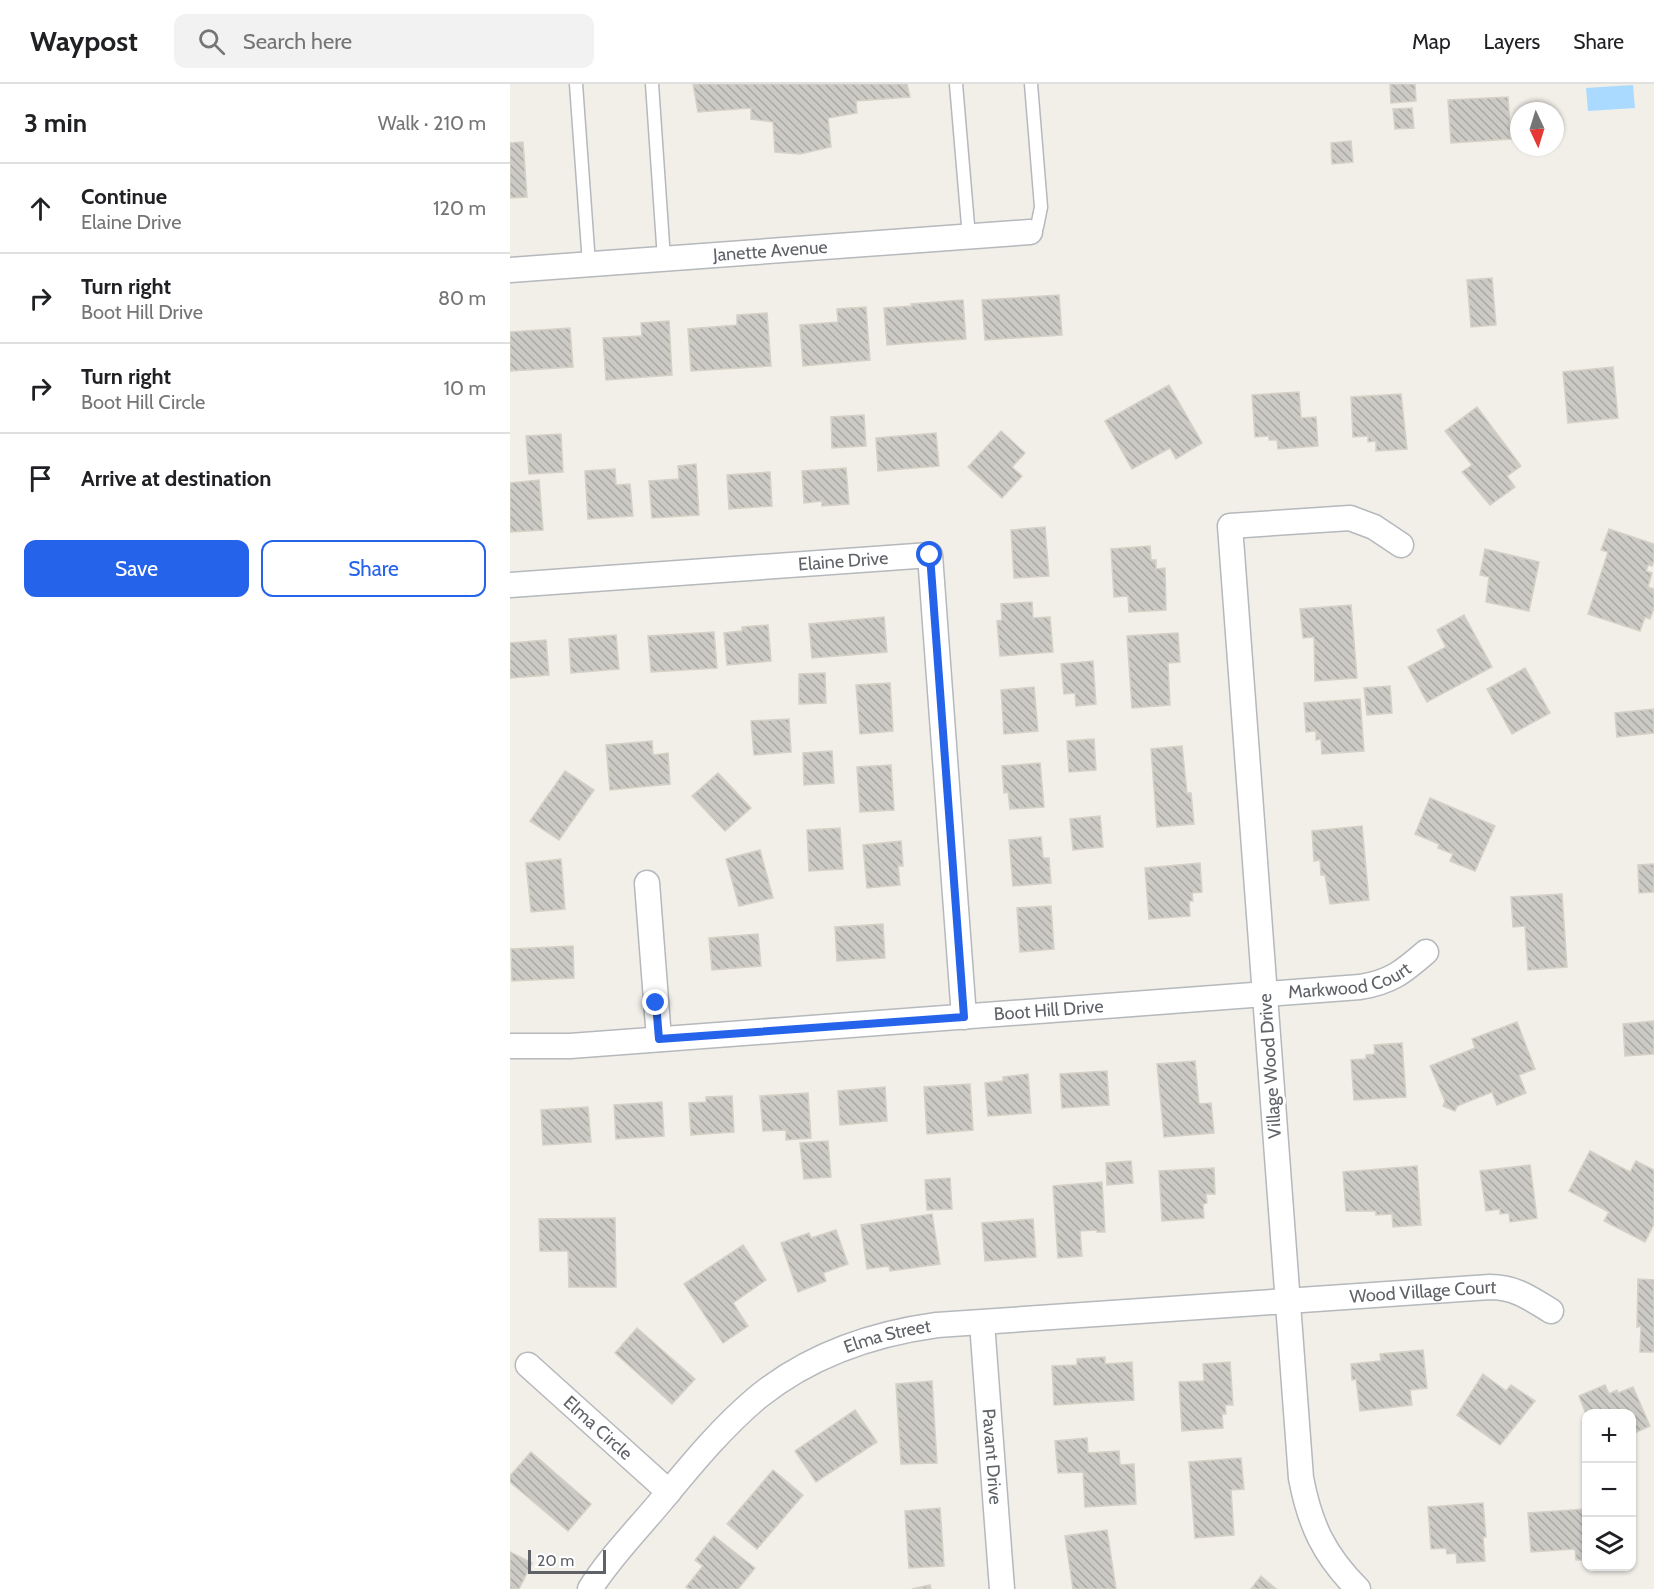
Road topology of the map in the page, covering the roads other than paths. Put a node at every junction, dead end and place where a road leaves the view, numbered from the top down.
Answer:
1 (576, 84) edge
2 (652, 84) edge
3 (956, 84) edge
4 (1031, 84) edge
5 (1030, 232) joint
6 (969, 237) junction
7 (664, 259) junction
8 (589, 264) junction
9 (510, 270) edge
10 (1401, 545) dead end
11 (510, 585) edge
12 (647, 883) dead end
13 (1426, 952) dead end
14 (1265, 995) junction
15 (964, 1017) junction
16 (659, 1039) junction
17 (510, 1046) edge
18 (1287, 1300) junction
19 (1551, 1311) dead end
20 (982, 1323) junction
21 (528, 1365) dead end
22 (669, 1492) junction
23 (590, 1589) edge
24 (1002, 1589) edge
25 (1358, 1589) edge

1 - 8 lane
2 - 7 lane
3 - 6 lane
4 - 5 lane
5 - 6 street, Janette Avenue
6 - 7 street, Janette Avenue
7 - 8 street, Janette Avenue
8 - 9 street, Janette Avenue
10 - 14 street, Village Wood Drive
11 - 15 street, Elaine Drive
12 - 16 street
13 - 14 street, Markwood Court
14 - 15 street, Boot Hill Drive
14 - 18 street, Village Wood Drive
15 - 16 street, Boot Hill Drive
16 - 17 street, Boot Hill Drive
18 - 19 street, Wood Village Court
18 - 20 street, Elma Street
18 - 25 street, Village Wood Drive
20 - 22 street, Elma Street
20 - 24 street, Pavant Drive
21 - 22 street, Elma Circle
22 - 23 street, Elma Street

